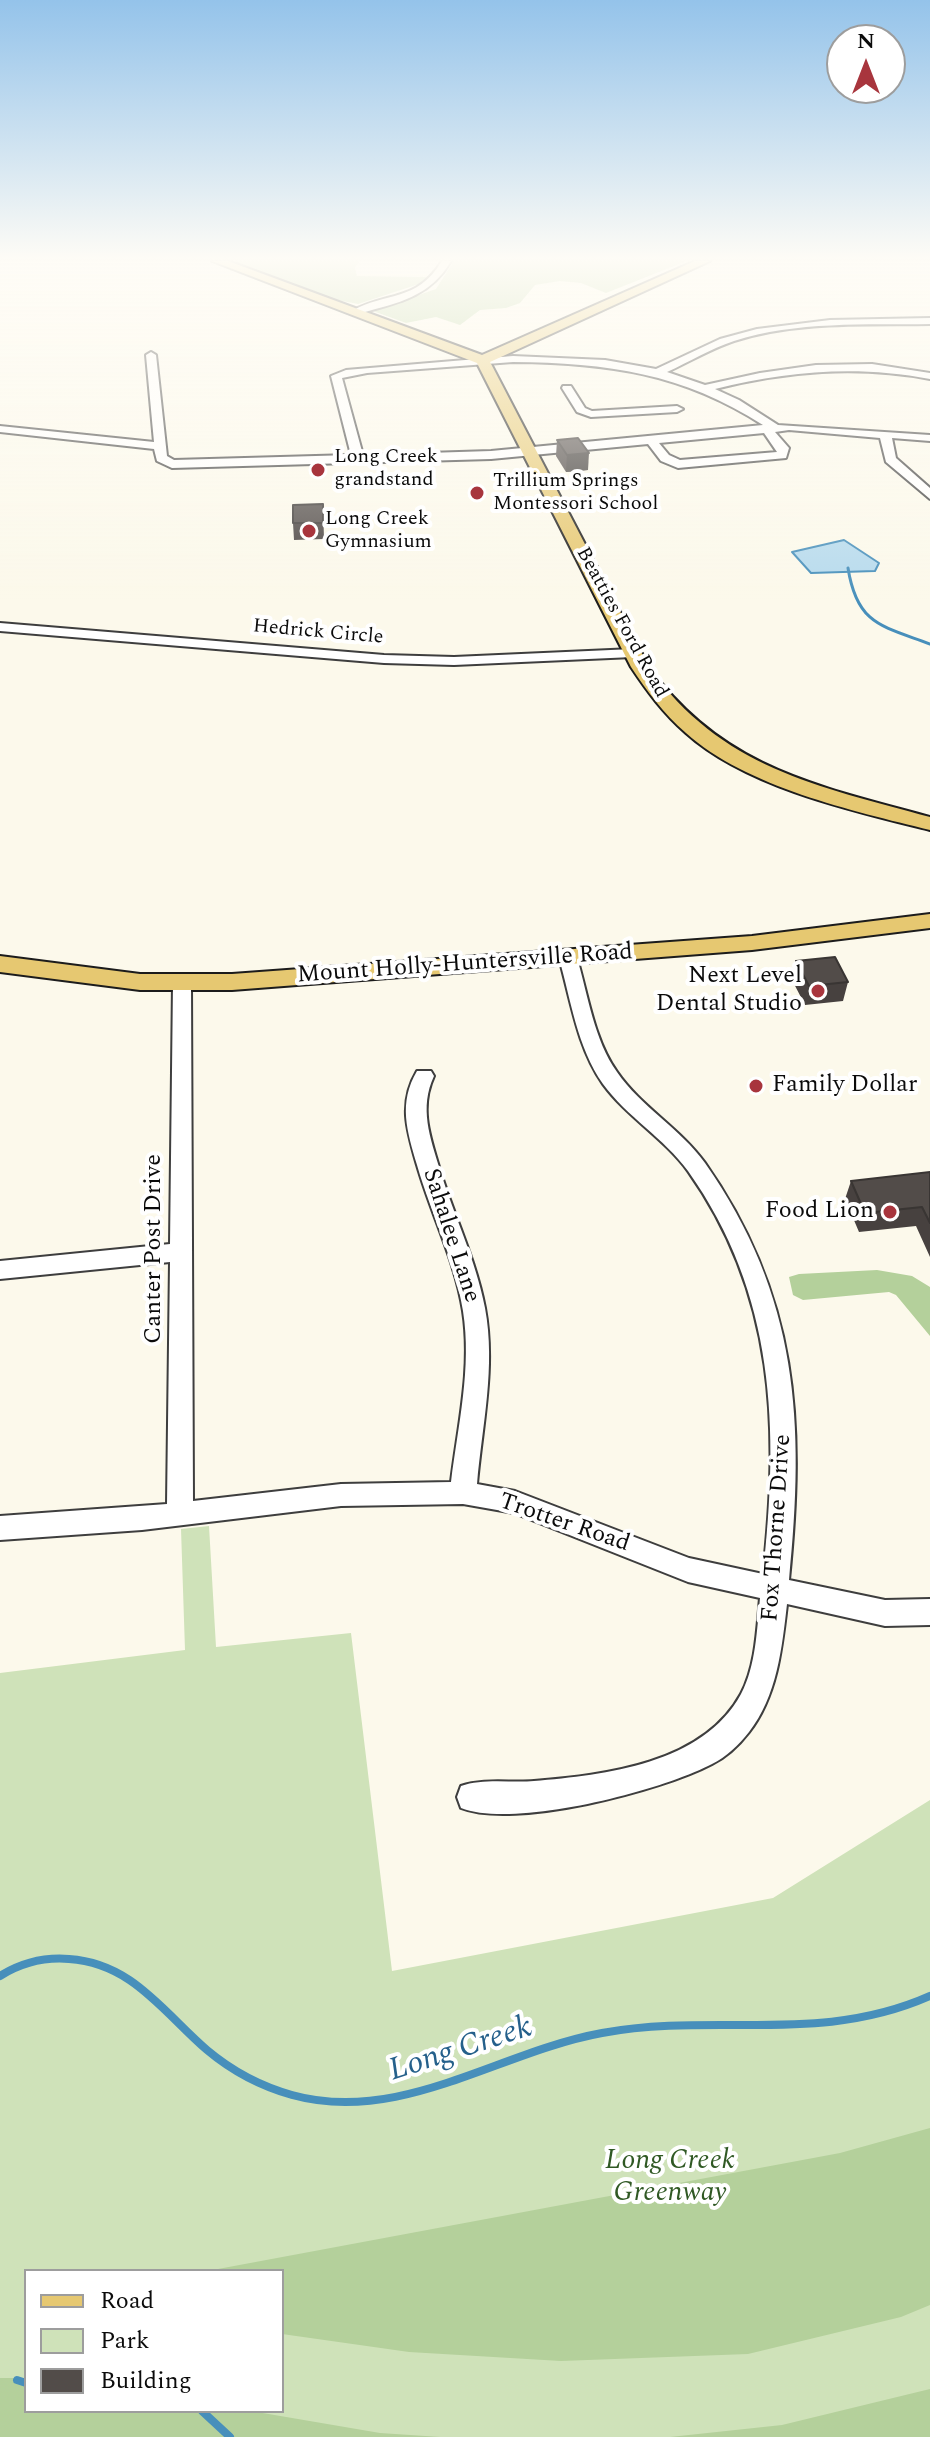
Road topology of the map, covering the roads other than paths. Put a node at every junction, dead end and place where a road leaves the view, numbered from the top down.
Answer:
1 (153, 375) edge
2 (343, 375) edge
3 (490, 375) edge
4 (666, 375) edge
5 (762, 375) edge
6 (567, 388) dead end
7 (703, 389) junction
8 (685, 417) junction
9 (606, 428) junction
10 (770, 428) junction
11 (0, 429) edge
12 (885, 433) junction
13 (650, 438) junction
14 (930, 438) edge
15 (159, 446) junction
16 (530, 452) junction
17 (358, 460) junction
18 (930, 495) edge
19 (0, 627) edge
20 (633, 653) junction
21 (930, 824) edge
22 (930, 921) edge
23 (568, 958) junction
24 (0, 964) edge
25 (182, 984) junction
26 (424, 1076) dead end
27 (181, 1252) junction
28 (0, 1270) edge
29 (463, 1493) junction
30 (180, 1514) junction
31 (0, 1528) edge
32 (774, 1590) junction
33 (930, 1612) edge
34 (472, 1797) dead end

1 - 15 street
2 - 17 street
3 - 16 main road, Beatties Ford Road
4 - 7 street
5 - 7 street
6 - 9 street
7 - 10 street
8 - 9 street
8 - 10 street
8 - 13 street
9 - 13 street
9 - 16 street
10 - 12 street
10 - 13 street
11 - 15 street
12 - 14 street
12 - 18 street
15 - 17 street
16 - 17 street
16 - 20 main road, Beatties Ford Road
19 - 20 street, Hedrick Circle
20 - 21 main road, Beatties Ford Road
22 - 23 main road, Mount Holly-Huntersville Road
23 - 25 main road, Mount Holly-Huntersville Road
23 - 32 street, Fox Thorne Drive
24 - 25 main road, Mount Holly-Huntersville Road
25 - 27 street, Canter Post Drive
26 - 29 street, Sahalee Lane
27 - 28 street
27 - 30 street, Canter Post Drive
29 - 30 street, Trotter Road
29 - 32 street, Trotter Road
30 - 31 street, Trotter Road
32 - 33 street, Trotter Road
32 - 34 street, Fox Thorne Drive

